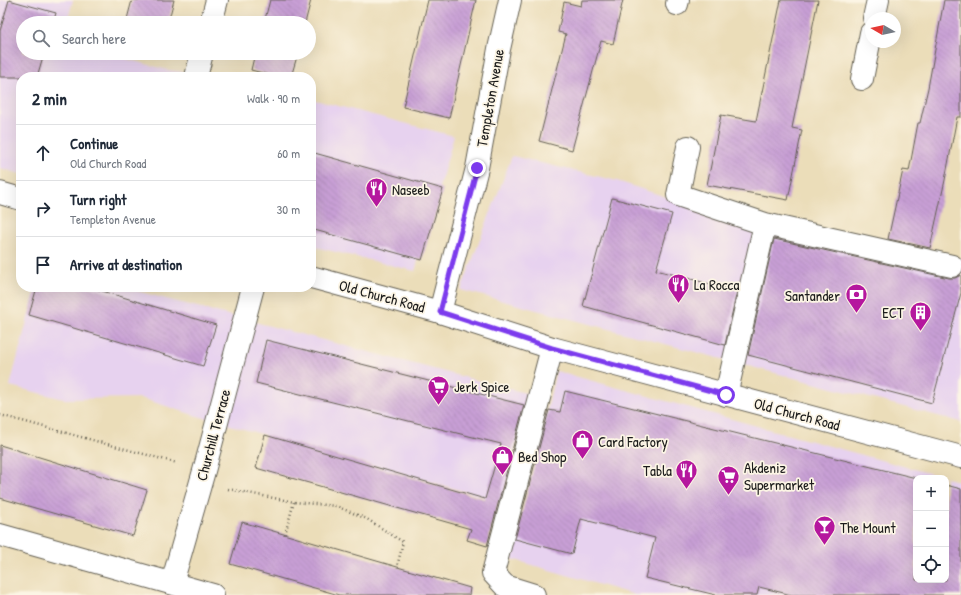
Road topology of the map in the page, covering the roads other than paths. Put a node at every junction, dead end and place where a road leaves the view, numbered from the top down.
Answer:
1 (217, 0) edge
2 (510, 0) edge
3 (878, 0) edge
4 (875, 12) edge
5 (212, 16) edge
6 (868, 48) edge
7 (200, 60) edge
8 (197, 72) edge
9 (862, 79) dead end
10 (688, 147) dead end
11 (0, 193) edge
12 (16, 198) edge
13 (765, 224) junction
14 (952, 266) dead end
15 (316, 278) edge
16 (252, 292) edge
17 (440, 312) junction
18 (552, 348) junction
19 (726, 395) junction
20 (961, 457) edge
21 (0, 535) edge
22 (172, 583) junction
23 (213, 595) edge
24 (534, 595) edge

1 - 5 street
2 - 17 street, Templeton Avenue
3 - 4 street
6 - 9 street
7 - 8 street
10 - 13 street
11 - 12 street
13 - 14 street
13 - 19 street
15 - 17 street, Old Church Road
16 - 22 street, Churchill Terrace
17 - 18 street, Old Church Road
18 - 19 street, Old Church Road
18 - 24 street
19 - 20 street, Old Church Road
21 - 22 street
22 - 23 street

